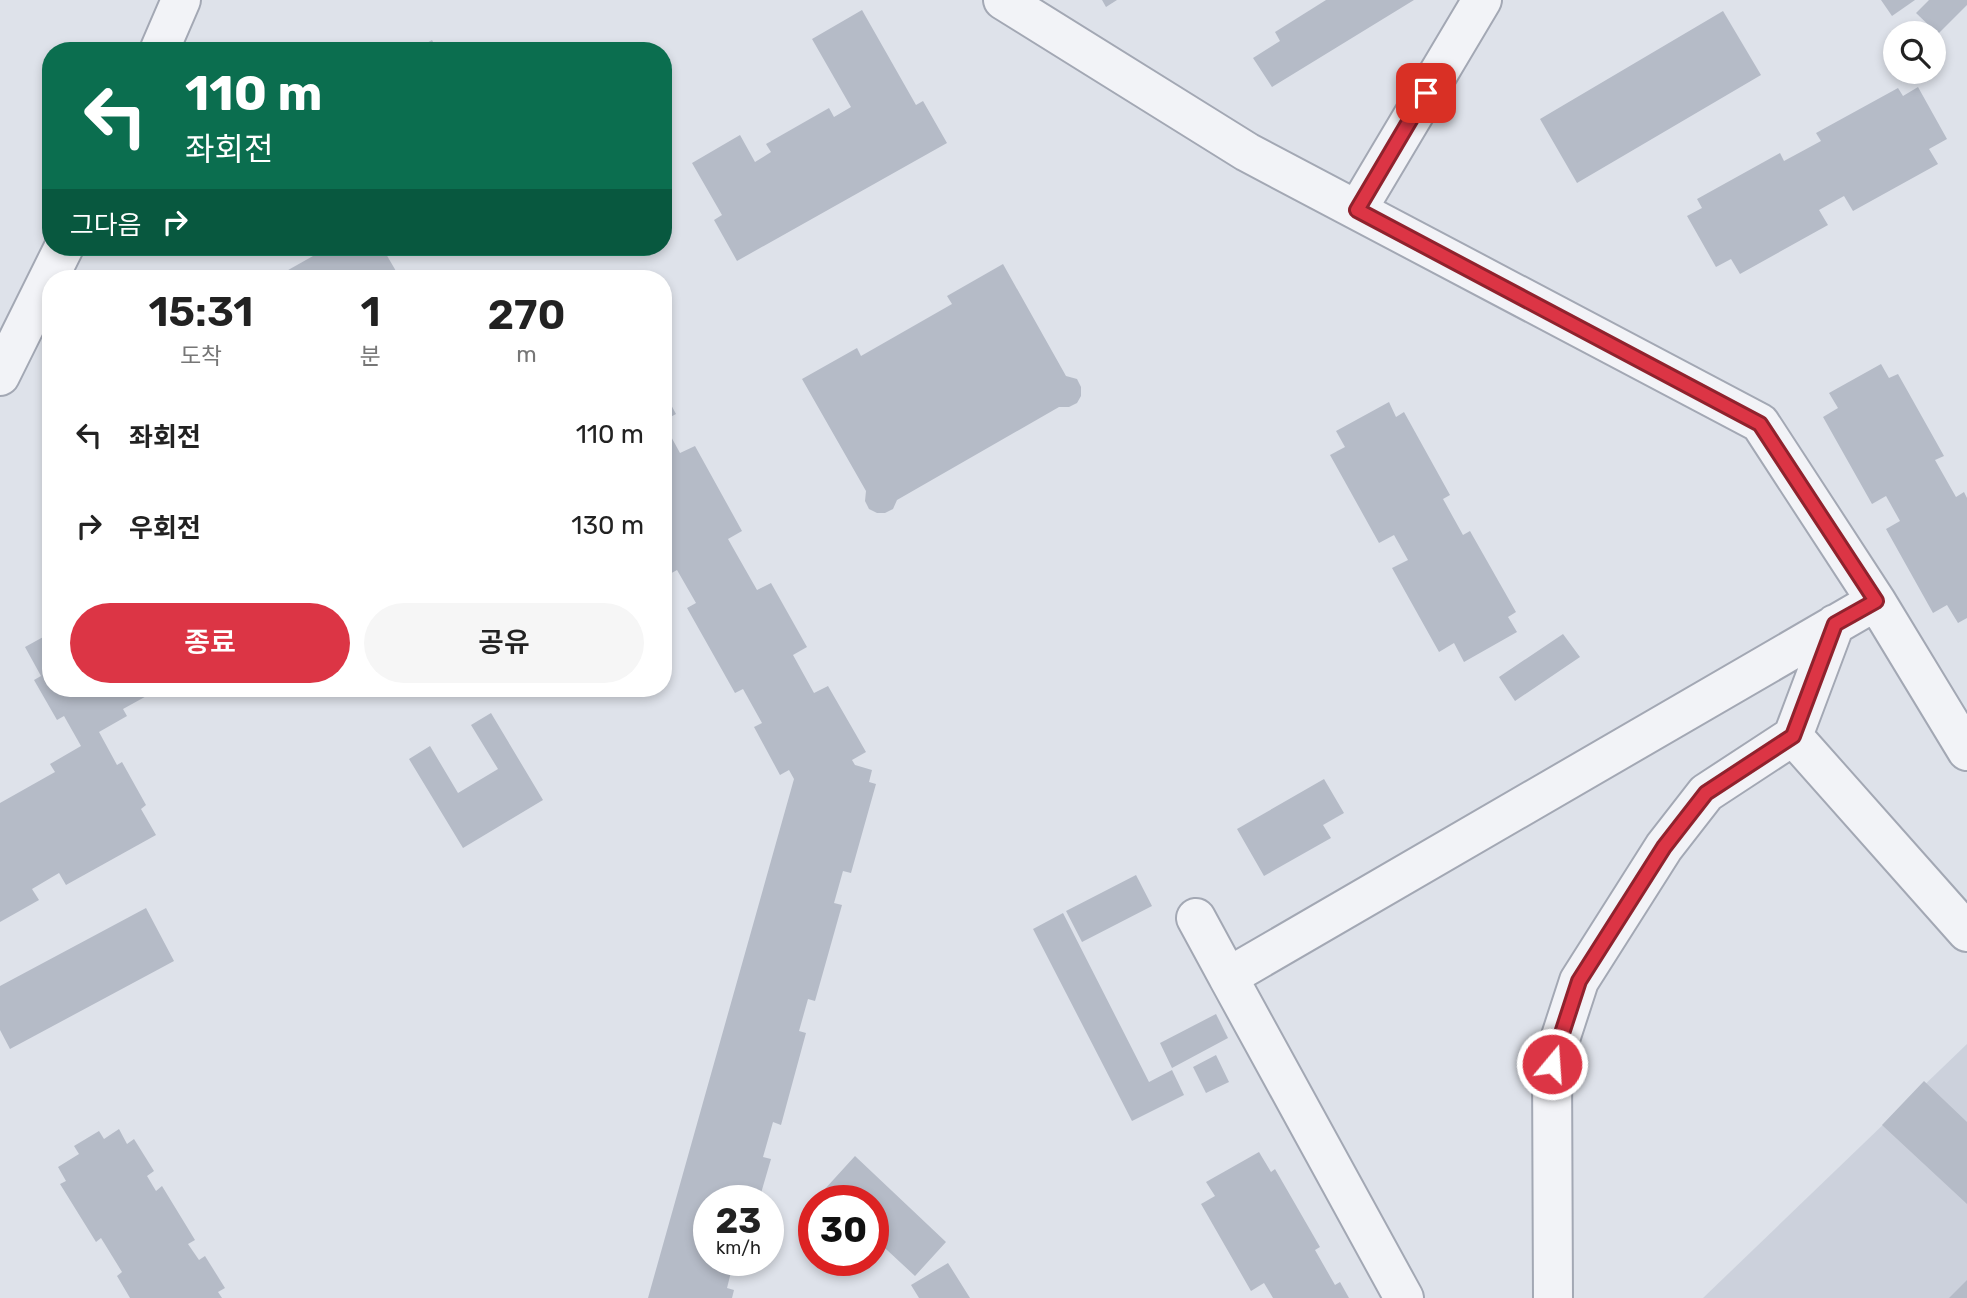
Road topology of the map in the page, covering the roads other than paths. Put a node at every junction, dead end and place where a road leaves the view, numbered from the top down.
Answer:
1 (181, 0) edge
2 (1003, 0) edge
3 (1482, 0) edge
4 (163, 42) edge
5 (1357, 210) junction
6 (42, 291) edge
7 (0, 376) edge
8 (1876, 601) junction
9 (1835, 624) junction
10 (1793, 736) junction
11 (1967, 751) edge
12 (1196, 918) dead end
13 (1967, 932) edge
14 (1228, 977) junction
15 (1556, 1291) edge
16 (1404, 1298) edge

1 - 4 street
2 - 5 street
3 - 5 street
5 - 8 street
6 - 7 street
8 - 9 street
8 - 11 street
9 - 10 street
9 - 14 street
10 - 13 street
10 - 15 street
12 - 14 street
14 - 16 street

